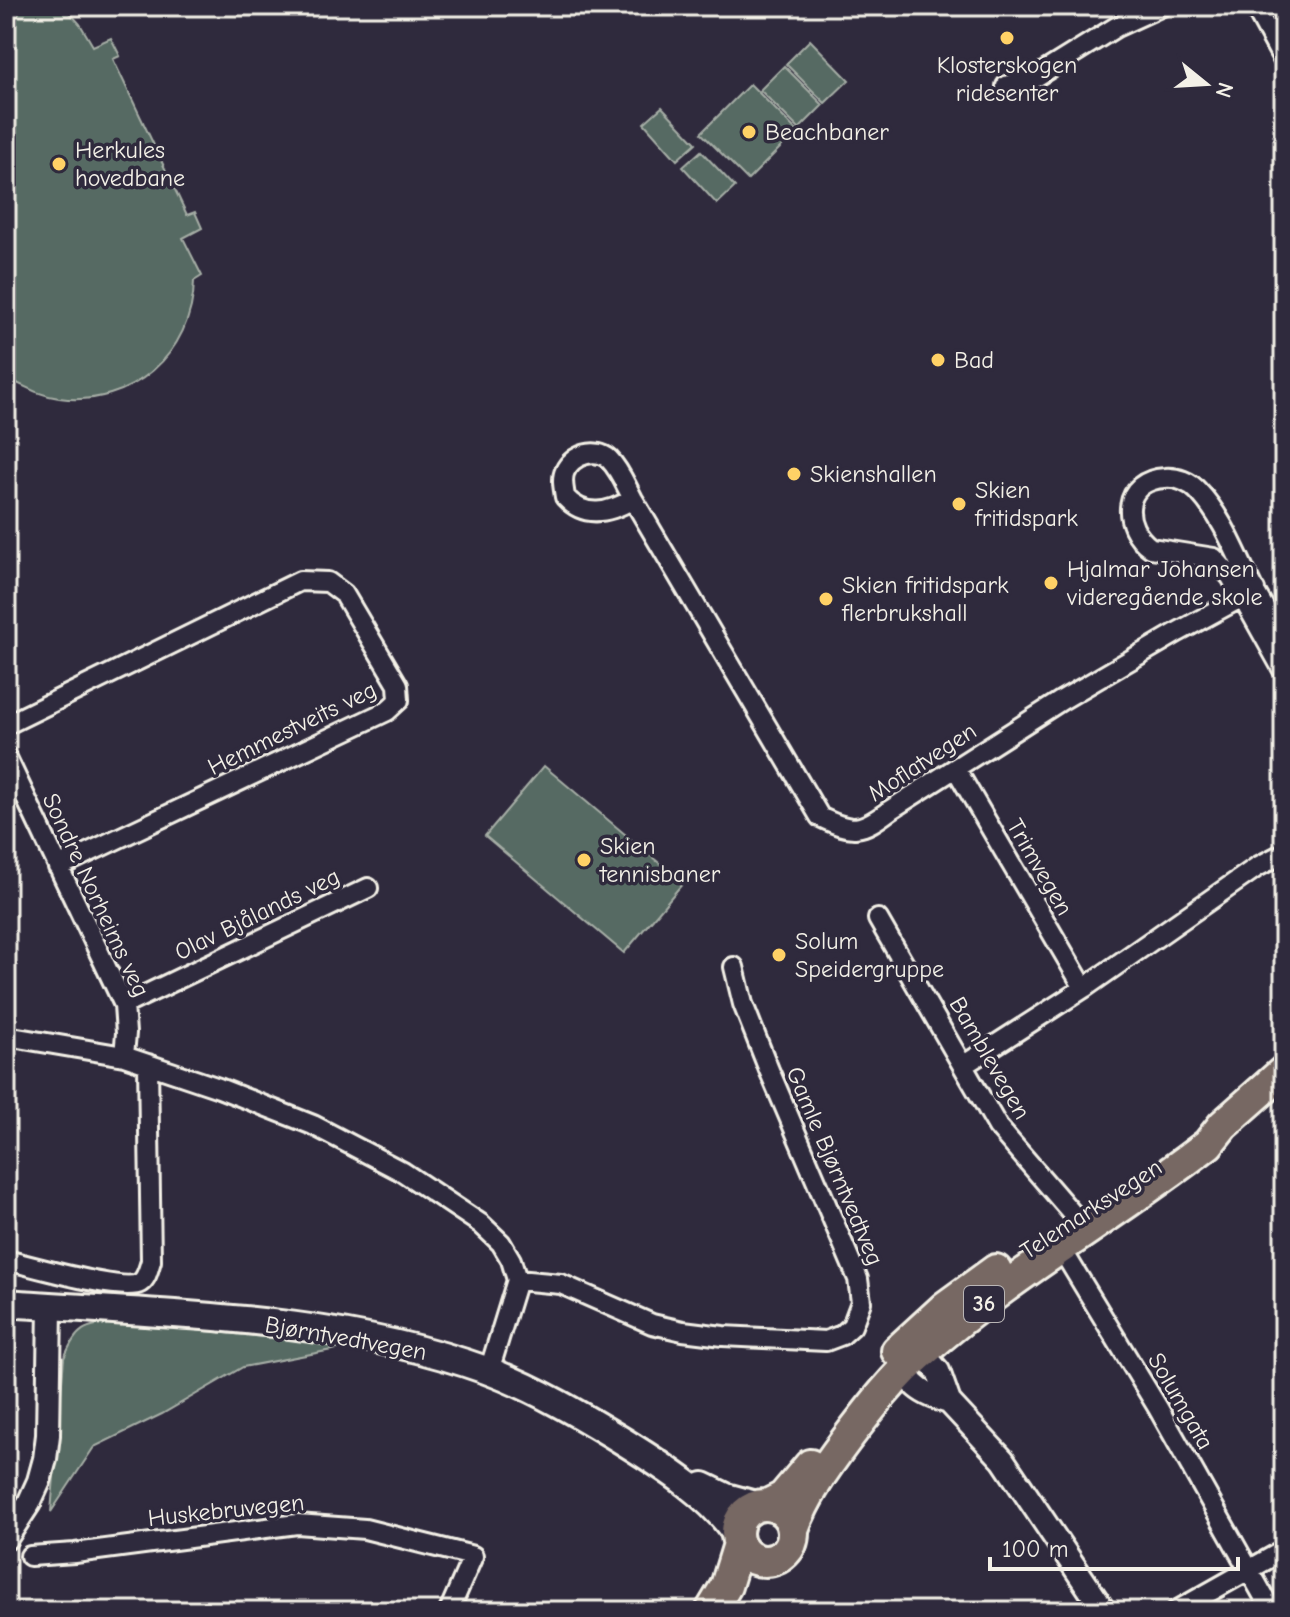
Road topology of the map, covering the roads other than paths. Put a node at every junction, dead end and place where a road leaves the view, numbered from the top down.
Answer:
1 (1162, 6) edge
2 (1254, 6) edge
3 (1284, 61) edge
4 (1006, 86) dead end
5 (633, 499) dead end
6 (1248, 594) junction
7 (1284, 641) edge
8 (1284, 672) edge
9 (6, 725) edge
10 (6, 756) edge
11 (956, 769) junction
12 (1284, 853) edge
13 (58, 867) junction
14 (368, 888) dead end
15 (878, 919) dead end
16 (734, 967) dead end
17 (1084, 988) junction
18 (124, 1005) junction
19 (6, 1036) edge
20 (124, 1056) junction
21 (148, 1064) junction
22 (964, 1065) junction
23 (1284, 1071) edge
24 (1072, 1213) dead end
25 (1067, 1258) dead end
26 (6, 1260) edge
27 (517, 1280) junction
28 (6, 1303) edge
29 (50, 1306) junction
30 (908, 1358) junction
31 (489, 1371) junction
32 (660, 1465) junction
33 (763, 1506) junction
34 (793, 1529) junction
35 (6, 1538) edge
36 (738, 1540) junction
37 (1284, 1550) edge
38 (30, 1556) dead end
39 (768, 1561) junction
40 (1248, 1570) junction
41 (449, 1611) edge
42 (711, 1611) edge
43 (727, 1611) edge
44 (1104, 1611) edge
45 (1176, 1611) edge
46 (1272, 1611) edge

1 - 4 street
2 - 3 street
5 - 11 street, Moflatvegen
6 - 6 street
6 - 7 street
6 - 8 street
6 - 11 street, Moflatvegen
9 - 13 street, Hemmestveits veg
10 - 13 street, Sondre Norheims veg
11 - 17 street, Trimvegen
12 - 17 street
13 - 18 street, Sondre Norheims veg
14 - 18 street, Olav Bjålands veg
15 - 22 street, Bamblevegen
16 - 27 street, Gamle Bjørntvedtveg
17 - 22 street
18 - 20 street, Sondre Norheims veg
19 - 20 street
20 - 21 street
21 - 26 street
21 - 27 street
22 - 24 street, Bamblevegen
23 - 30 highway, Telemarksvegen / 36
25 - 40 street, Solumgata
27 - 31 street
28 - 29 main road, Bjørntvedtvegen
29 - 31 main road, Bjørntvedtvegen
29 - 35 street
30 - 33 highway, Telemarksvegen / 36
30 - 34 highway, Telemarksvegen / 36
30 - 44 street
31 - 32 main road, Bjørntvedtvegen
32 - 33 main road, Bjørntvedtvegen
32 - 36 main road, Bjørntvedtvegen
33 - 34 highway
33 - 36 highway, Telemarksvegen / 36
34 - 39 highway, Telemarksvegen / 36
36 - 39 highway
36 - 42 highway, Telemarksvegen / 36
37 - 40 street
38 - 41 street, Huskebruvegen
39 - 43 highway, Telemarksvegen / 36
40 - 45 street
40 - 46 street, Solumgata

